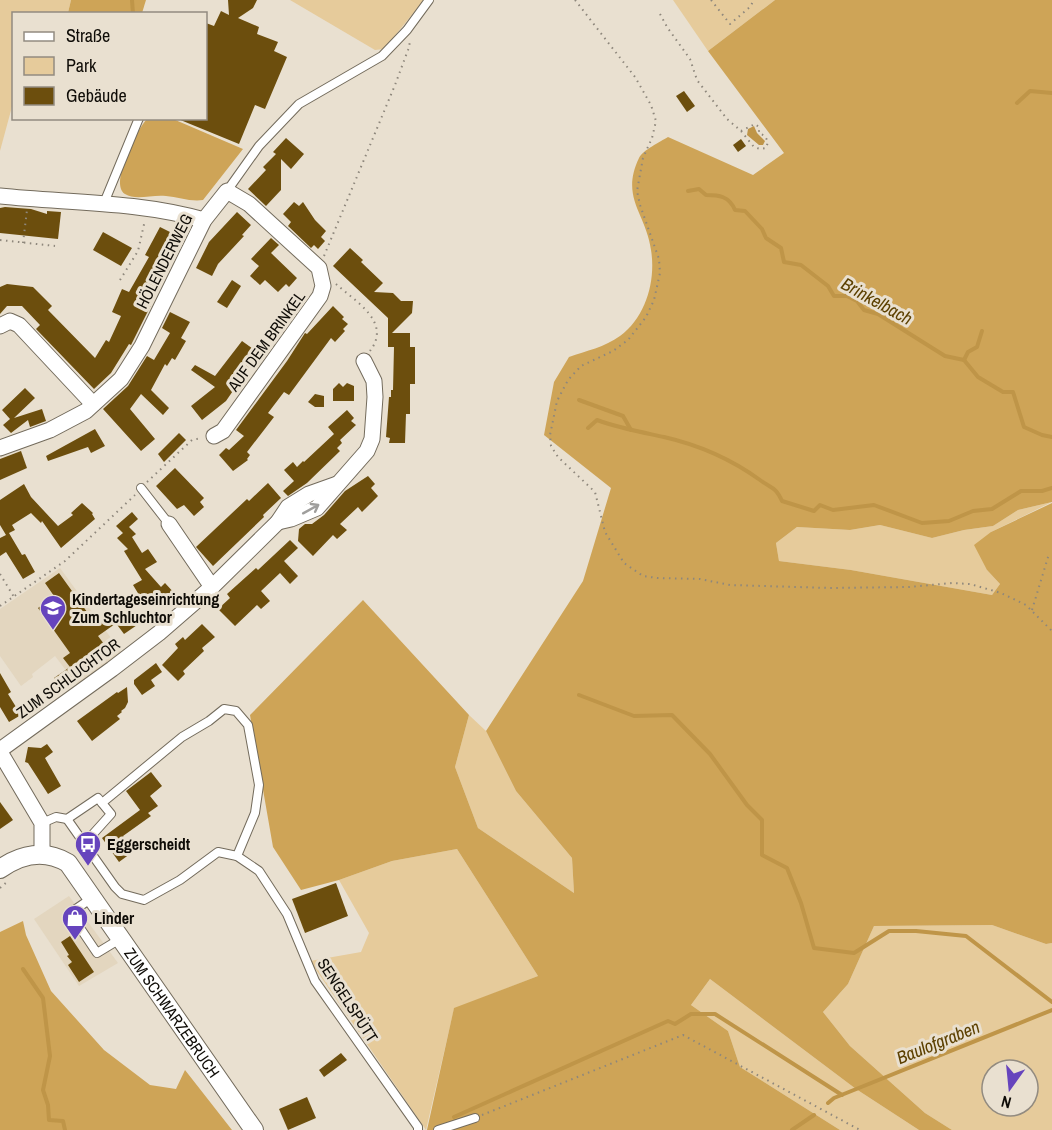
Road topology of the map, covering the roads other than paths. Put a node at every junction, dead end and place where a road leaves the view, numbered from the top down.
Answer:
1 (429, 0) edge
2 (138, 120) edge
3 (227, 191) junction
4 (0, 196) edge
5 (104, 203) junction
6 (204, 220) junction
7 (0, 326) edge
8 (364, 361) road end
9 (93, 404) junction
10 (214, 436) road end
11 (0, 448) edge
12 (141, 488) road end
13 (169, 525) joint
14 (212, 587) junction
15 (0, 751) edge
16 (102, 803) junction
17 (67, 819) junction
18 (42, 824) junction
19 (84, 844) junction
20 (42, 854) junction
21 (237, 856) junction
22 (0, 869) edge
23 (92, 898) junction
24 (120, 939) junction
25 (475, 1118) road end
26 (254, 1130) edge
27 (418, 1130) edge
28 (438, 1130) edge

1 - 3 lane, HÖLENDERWEG
2 - 5 lane
3 - 6 street, HÖLENDERWEG
3 - 10 street, AUF DEM BRINKEL
4 - 5 street
5 - 6 street
6 - 9 street, HÖLENDERWEG
7 - 9 street
8 - 14 street, ZUM SCHLUCHTOR
9 - 11 street, HÖLENDERWEG
12 - 13 lane
13 - 14 street
14 - 15 street, ZUM SCHLUCHTOR
15 - 18 street
16 - 17 lane
16 - 19 lane
16 - 21 lane
17 - 18 lane
17 - 19 lane
18 - 20 street
19 - 21 lane
20 - 22 street
20 - 23 street, ZUM SCHWARZEBRUCH
21 - 27 lane, SENGELSPÜTT
23 - 24 street, ZUM SCHWARZEBRUCH
23 - 24 lane
24 - 26 street, ZUM SCHWARZEBRUCH
25 - 28 lane

